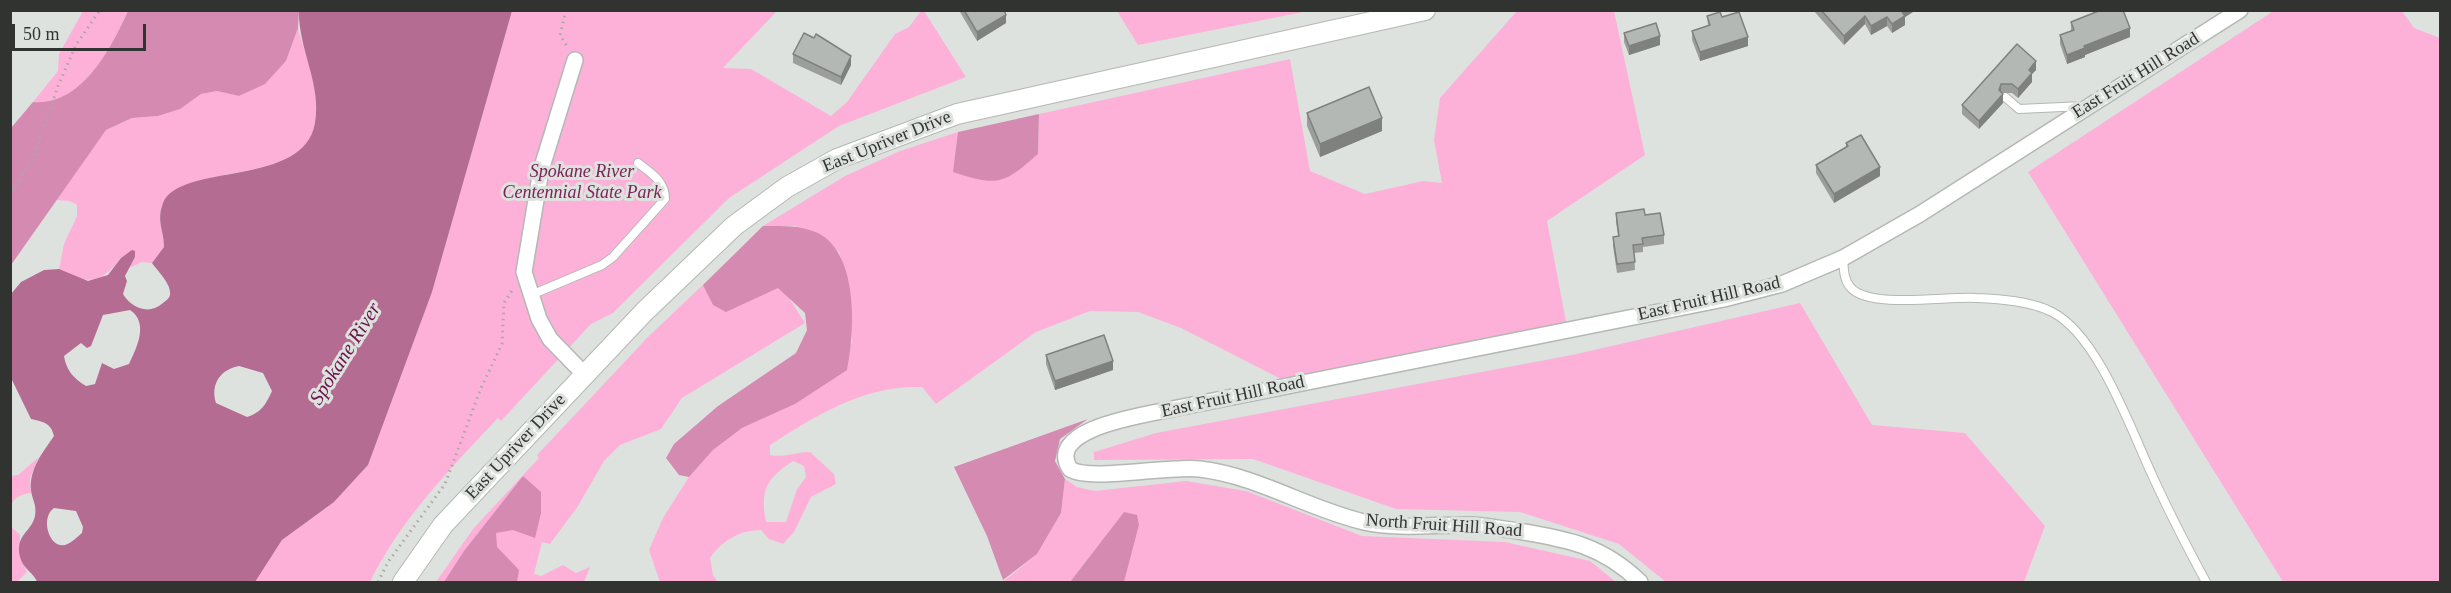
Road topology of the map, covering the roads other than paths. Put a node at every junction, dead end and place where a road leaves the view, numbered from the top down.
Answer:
1 (1425, 10) edge
2 (2240, 10) edge
3 (574, 60) road end
4 (2005, 97) edge
5 (2089, 106) junction
6 (638, 163) dead end
7 (1843, 258) junction
8 (531, 295) junction
9 (584, 374) junction
10 (1114, 423) joint
11 (403, 582) edge
12 (1640, 582) edge
13 (2206, 582) edge

1 - 9 street, East Upriver Drive
2 - 5 street, East Fruit Hill Road
3 - 8 street
4 - 5 lane
5 - 7 street, East Fruit Hill Road
6 - 8 lane
7 - 10 street, East Fruit Hill Road
7 - 13 lane
8 - 9 street
9 - 11 street, East Upriver Drive
10 - 12 street, North Fruit Hill Road

